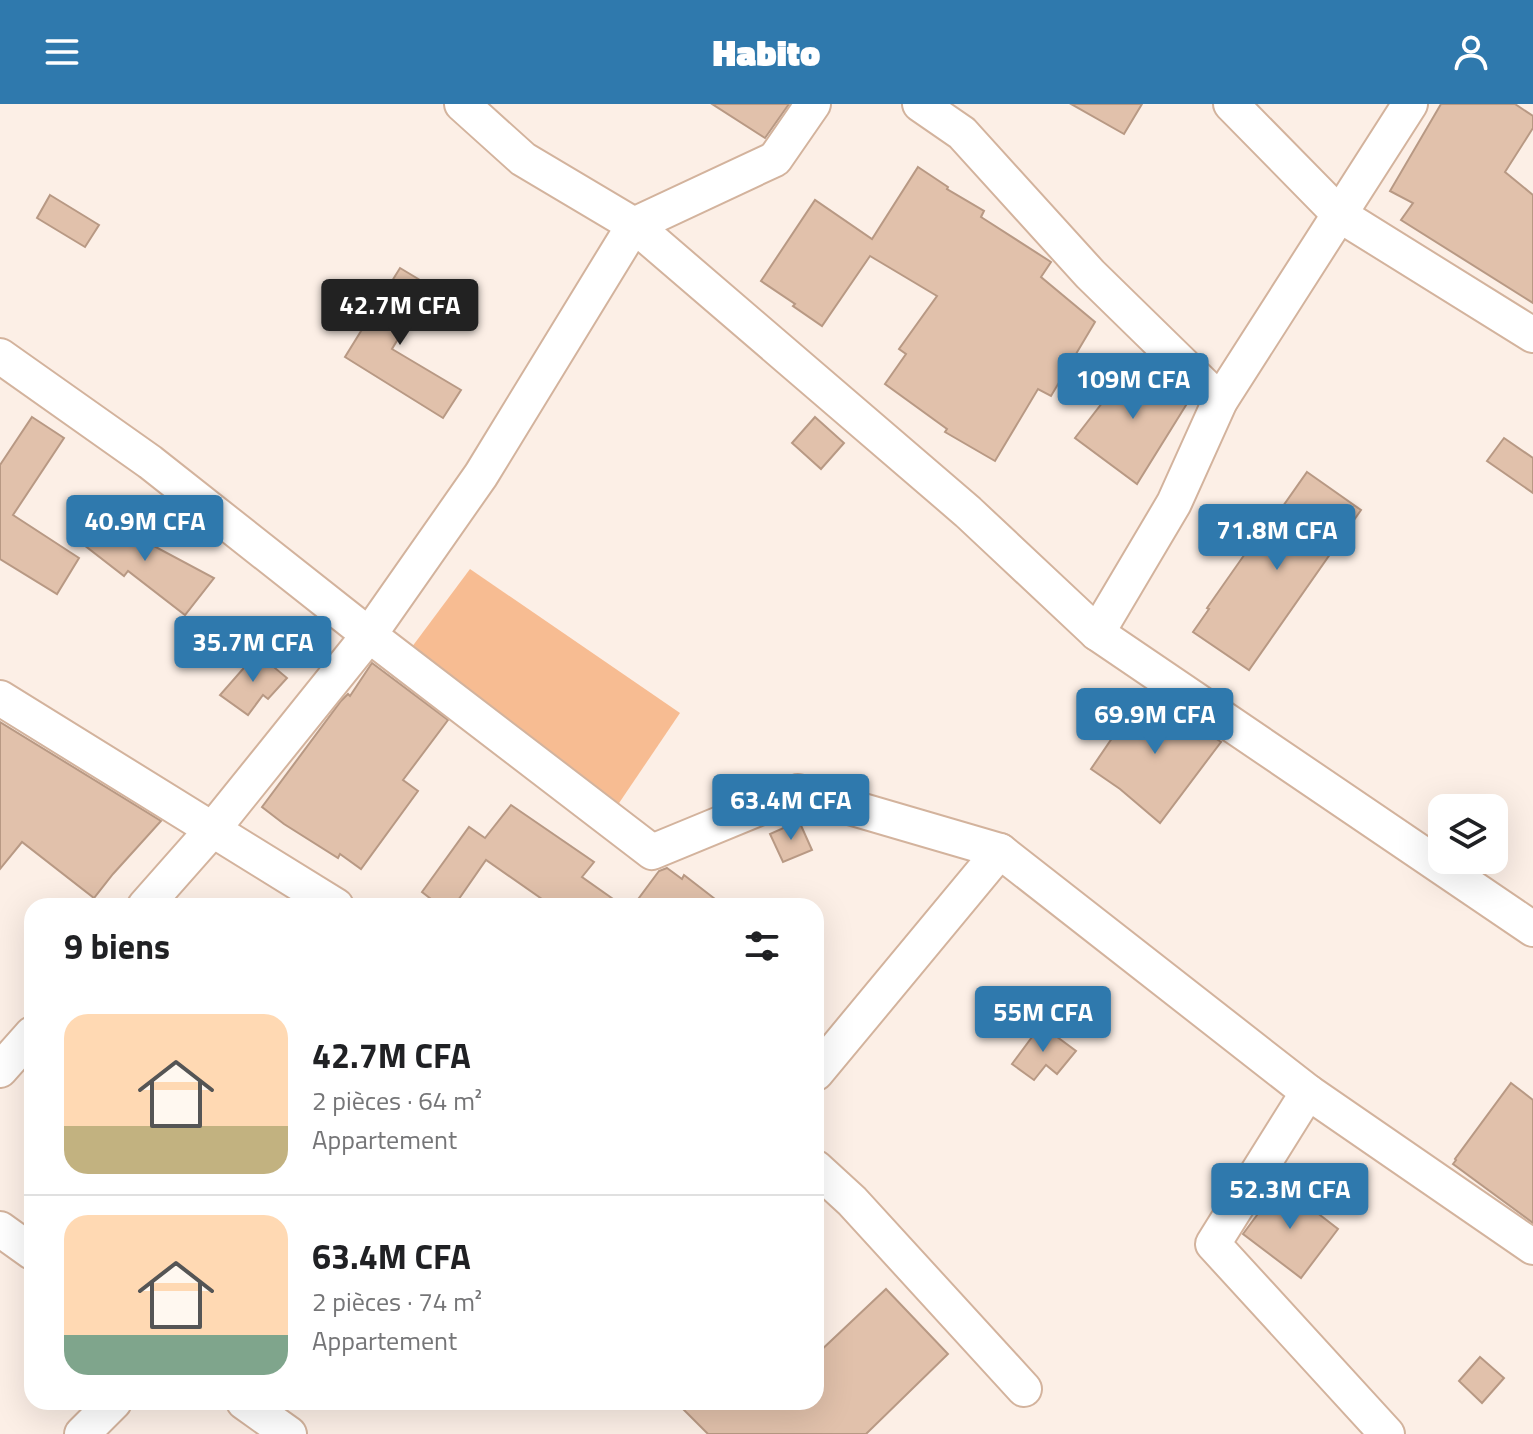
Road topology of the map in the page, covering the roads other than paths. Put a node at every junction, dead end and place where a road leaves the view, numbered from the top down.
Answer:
1 (462, 104) edge
2 (813, 104) edge
3 (920, 104) edge
4 (1231, 104) edge
5 (1410, 104) edge
6 (1340, 215) junction
7 (634, 225) junction
8 (1533, 335) edge
9 (0, 356) edge
10 (1220, 401) junction
11 (1097, 633) junction
12 (369, 635) junction
13 (0, 698) edge
14 (213, 829) junction
15 (1000, 851) junction
16 (152, 898) edge
17 (323, 898) edge
18 (1533, 929) edge
19 (24, 1043) edge
20 (824, 1063) edge
21 (0, 1070) edge
22 (1308, 1092) junction
23 (824, 1175) edge
24 (0, 1229) edge
25 (24, 1246) edge
26 (1533, 1247) edge
27 (1024, 1389) dead end
28 (106, 1410) edge
29 (255, 1410) edge
30 (82, 1434) edge
31 (289, 1434) edge
32 (1387, 1434) edge

1 - 7 street
2 - 7 street
3 - 10 street
4 - 6 street
5 - 6 street
6 - 8 street
6 - 10 street
7 - 11 street
7 - 12 street
9 - 12 street
10 - 11 street
11 - 18 street
12 - 14 street
12 - 15 street
13 - 14 street
14 - 16 street
14 - 17 street
15 - 20 street
15 - 22 street
19 - 21 street
22 - 26 street
22 - 32 street
23 - 27 street
24 - 25 street
28 - 30 street
29 - 31 street

